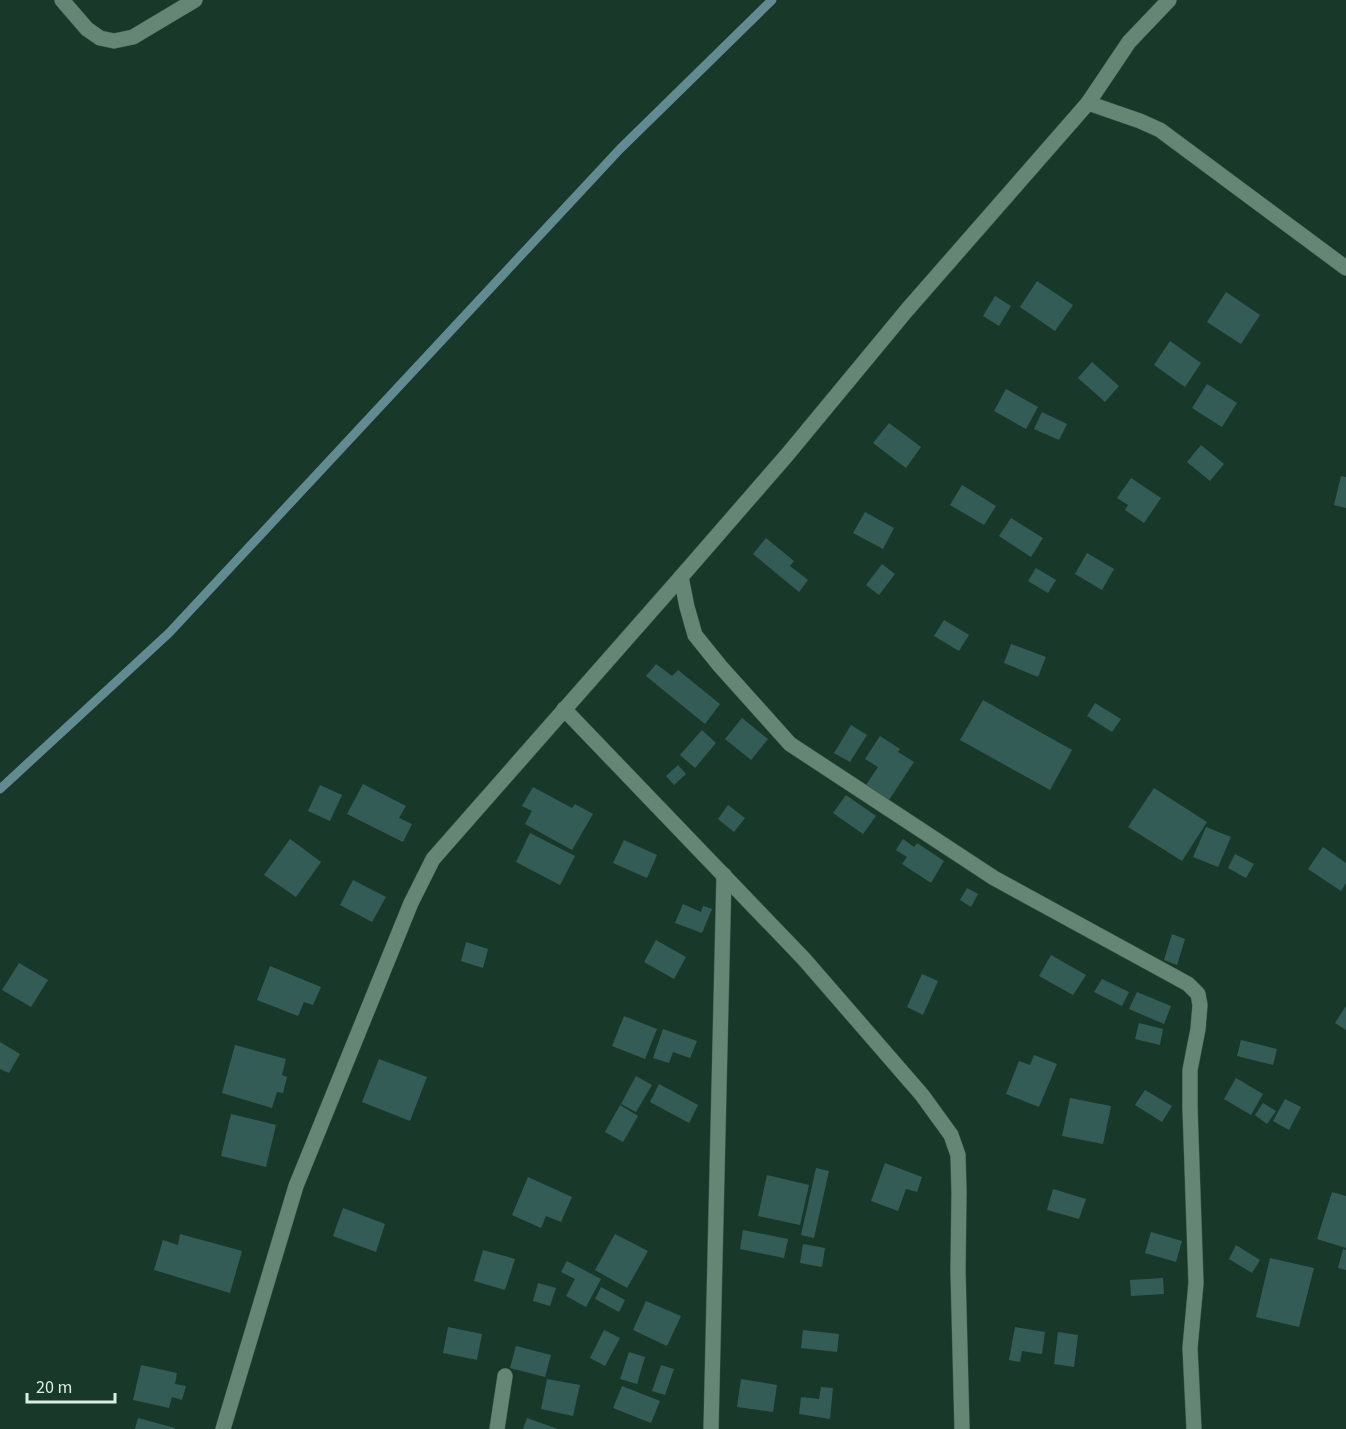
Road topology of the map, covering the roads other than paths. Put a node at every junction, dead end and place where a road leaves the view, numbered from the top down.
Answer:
1 (62, 0) edge
2 (195, 0) edge
3 (1169, 0) edge
4 (1088, 103) junction
5 (1346, 268) edge
6 (681, 577) junction
7 (564, 709) junction
8 (724, 875) junction
9 (505, 1376) dead end
10 (224, 1429) edge
11 (497, 1429) edge
12 (711, 1429) edge
13 (962, 1429) edge
14 (1194, 1429) edge

1 - 2 street
3 - 4 street
4 - 5 street
4 - 6 street
6 - 7 street
6 - 14 street
7 - 8 street
7 - 10 street
8 - 12 street
8 - 13 street
9 - 11 street

